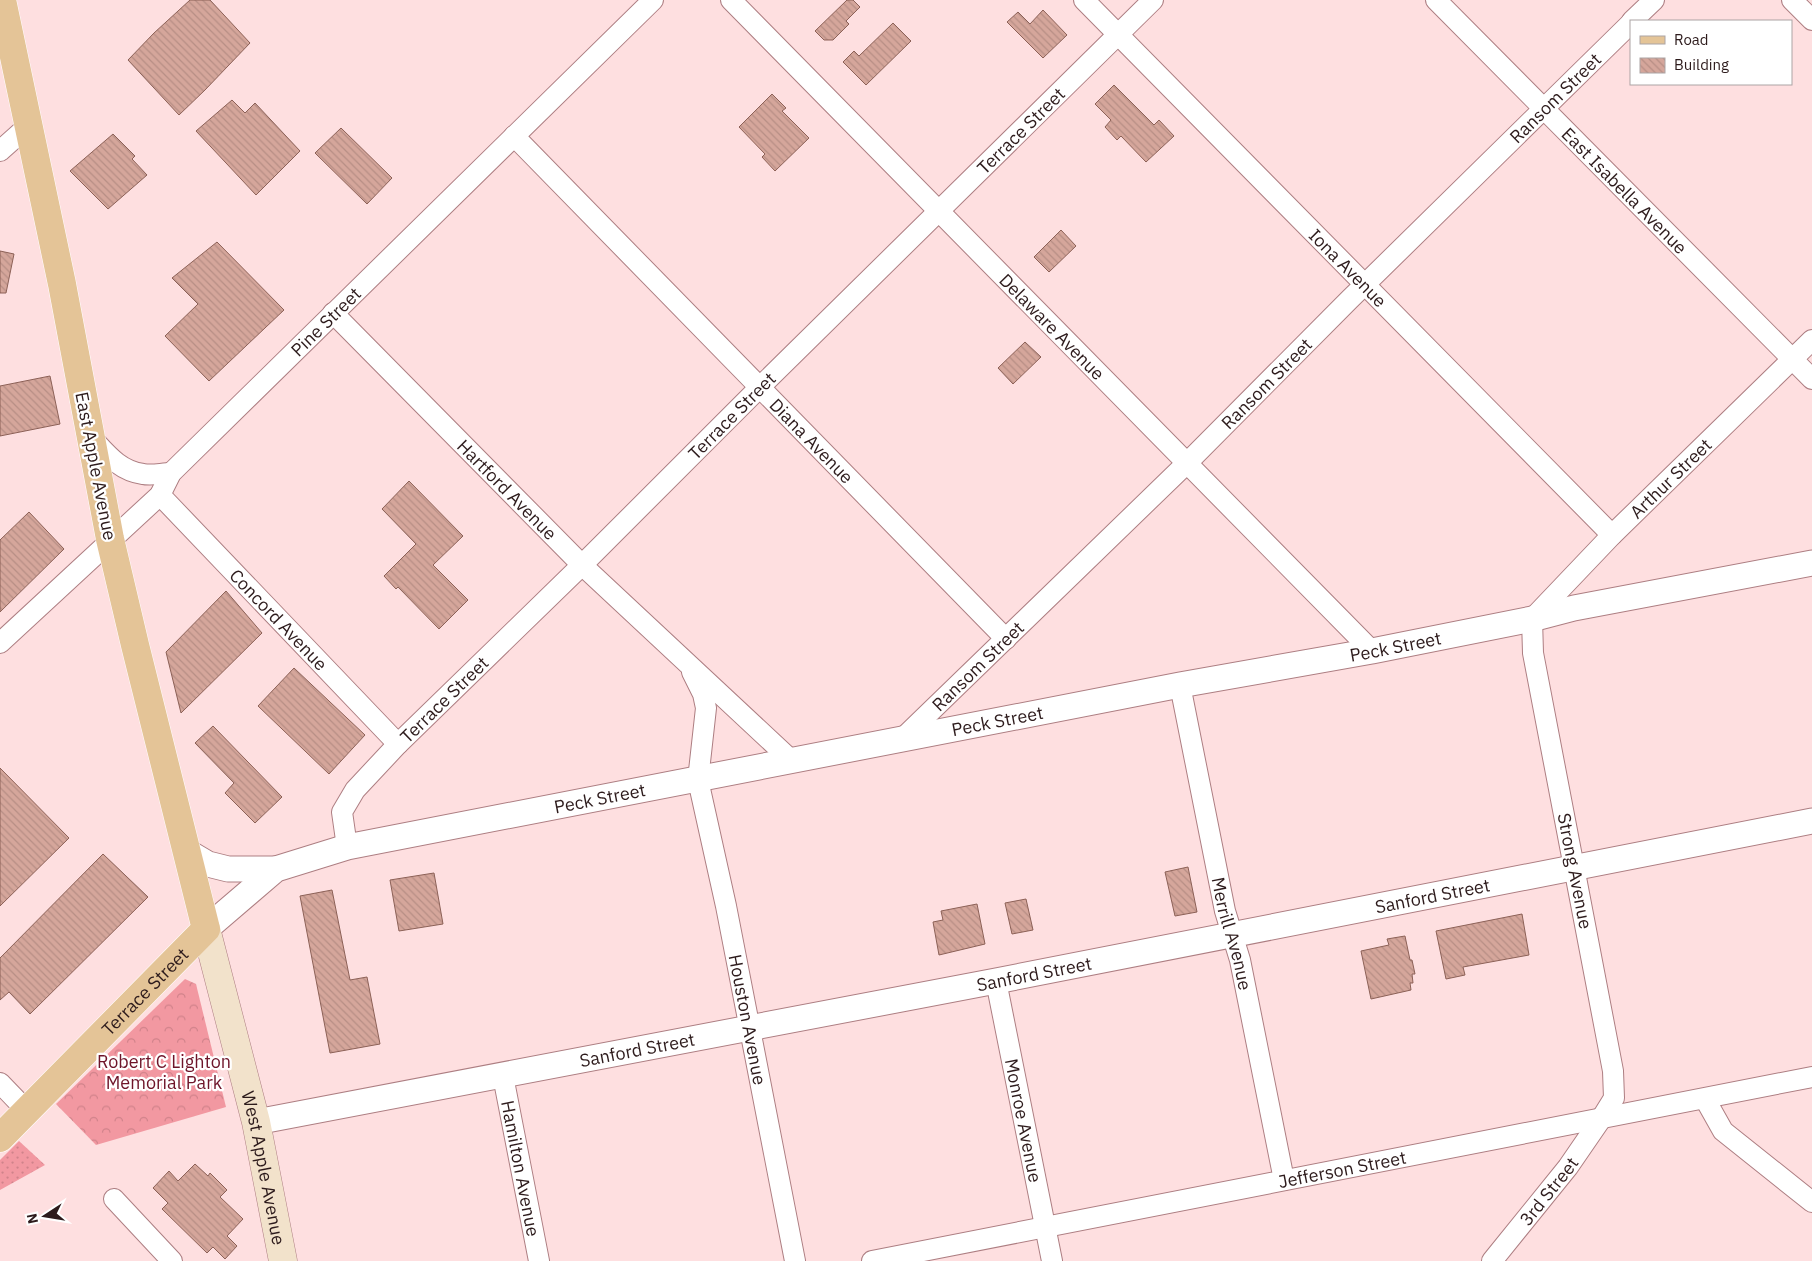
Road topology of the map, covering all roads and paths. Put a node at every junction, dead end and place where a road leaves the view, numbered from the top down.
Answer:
1 (2, 0) edge
2 (652, 0) edge
3 (731, 0) edge
4 (1084, 0) edge
5 (1153, 0) edge
6 (1436, 0) edge
7 (1654, 0) edge
8 (1792, 0) edge
9 (1633, 20) edge
10 (1812, 20) edge
11 (1630, 23) edge
12 (1118, 34) junction
13 (1543, 108) junction
14 (28, 126) junction
15 (514, 136) junction
16 (0, 151) edge
17 (938, 211) junction
18 (1365, 285) junction
19 (333, 313) junction
20 (1812, 340) edge
21 (1793, 360) junction
22 (1812, 379) edge
23 (758, 388) junction
24 (90, 436) junction
25 (1188, 462) junction
26 (171, 473) junction
27 (160, 495) junction
28 (1612, 535) junction
29 (110, 540) junction
30 (1812, 562) edge
31 (582, 565) junction
32 (1532, 619) junction
33 (1006, 639) junction
34 (0, 643) edge
35 (1372, 651) junction
36 (687, 661) junction
37 (1180, 685) junction
38 (900, 740) junction
39 (398, 744) junction
40 (791, 760) junction
41 (698, 780) junction
42 (1812, 821) edge
43 (347, 847) junction
44 (186, 851) junction
45 (1574, 867) junction
46 (276, 869) junction
47 (206, 929) junction
48 (1233, 934) junction
49 (996, 981) junction
50 (749, 1028) junction
51 (503, 1076) junction
52 (1812, 1077) edge
53 (0, 1083) edge
54 (1705, 1099) junction
55 (27, 1111) junction
56 (1601, 1119) junction
57 (256, 1122) junction
58 (0, 1138) edge
59 (1284, 1180) junction
60 (114, 1199) dead end
61 (1812, 1202) edge
62 (1045, 1227) junction
63 (172, 1261) edge
64 (283, 1261) edge
65 (539, 1261) edge
66 (795, 1261) edge
67 (872, 1261) edge
68 (1052, 1261) edge
69 (1492, 1261) edge

1 - 14 main road, East Apple Avenue
2 - 15 street, Pine Street
3 - 17 street, Delaware Avenue
4 - 12 street, Iona Avenue
5 - 12 street, Terrace Street
6 - 13 street, East Isabella Avenue
7 - 9 street, Ransom Street
8 - 10 street
11 - 13 street, Ransom Street
12 - 17 street, Terrace Street
12 - 18 street, Iona Avenue
13 - 18 street, Ransom Street
13 - 21 street, East Isabella Avenue
14 - 16 street
14 - 24 main road, East Apple Avenue
15 - 19 street, Pine Street
15 - 23 street, Diana Avenue
17 - 23 street, Terrace Street
17 - 25 street, Delaware Avenue
18 - 25 street, Ransom Street
18 - 28 street, Iona Avenue
19 - 26 street, Pine Street
19 - 31 street, Hartford Avenue
20 - 21 street, Arthur Street
21 - 22 street, East Isabella Avenue
21 - 28 street, Arthur Street
23 - 31 street, Terrace Street
23 - 33 street, Diana Avenue
24 - 26 street
24 - 29 main road, East Apple Avenue
25 - 33 street, Ransom Street
25 - 35 street, Delaware Avenue
26 - 27 street, Pine Street
27 - 29 street, Pine Street
27 - 39 street, Concord Avenue
28 - 32 street, Arthur Street
29 - 34 street, Pine Street
29 - 44 main road, East Apple Avenue
30 - 32 street, Peck Street
31 - 36 street, Hartford Avenue
31 - 39 street, Terrace Street
32 - 35 street, Peck Street
32 - 45 street, Strong Avenue
33 - 38 street, Ransom Street
35 - 37 street, Peck Street
36 - 40 street, Hartford Avenue
36 - 41 street, Hartford Avenue
37 - 38 street, Peck Street
37 - 48 street, Merrill Avenue
38 - 40 street, Peck Street
39 - 43 street, Terrace Street
40 - 41 street, Peck Street
41 - 43 street, Peck Street
41 - 50 street, Houston Avenue
42 - 45 street, Sanford Street
43 - 46 street, Peck Street
44 - 46 street
44 - 47 main road, East Apple Avenue
45 - 48 street, Sanford Street
45 - 56 street, Strong Avenue
46 - 47 street, Peck Street
47 - 55 main road, Terrace Street
47 - 57 main road, West Apple Avenue
48 - 49 street, Sanford Street
48 - 59 street, Merrill Avenue
49 - 50 street, Sanford Street
49 - 62 street, Monroe Avenue
50 - 51 street, Sanford Street
50 - 66 street, Houston Avenue
51 - 57 street, Sanford Street
51 - 65 street, Hamilton Avenue
52 - 54 street, Jefferson Street
53 - 55 street
54 - 56 street, Jefferson Street
54 - 61 street
55 - 58 main road, Terrace Street
56 - 59 street, Jefferson Street
56 - 69 street, 3rd Street
57 - 64 main road, West Apple Avenue
59 - 62 street, Jefferson Street
60 - 63 street
62 - 67 street, Jefferson Street
62 - 68 street, Monroe Avenue

